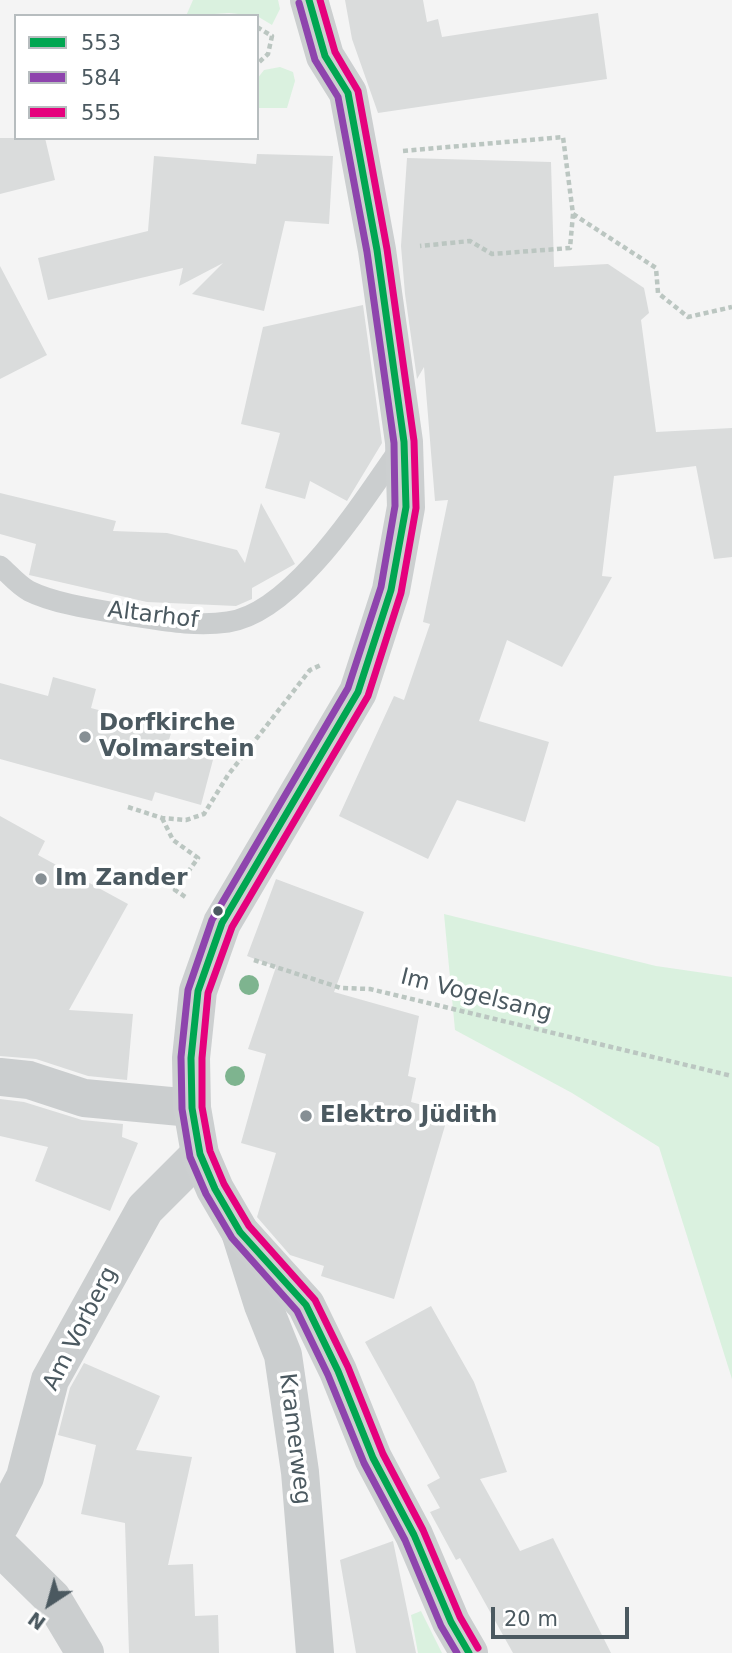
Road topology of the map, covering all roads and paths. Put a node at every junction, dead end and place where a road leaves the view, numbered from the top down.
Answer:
1 (309, 0) edge
2 (259, 28) edge
3 (259, 62) edge
4 (357, 155) junction
5 (573, 214) junction
6 (377, 250) junction
7 (732, 307) edge
8 (404, 442) junction
9 (0, 566) edge
10 (376, 639) junction
11 (128, 807) dead end
12 (162, 818) junction
13 (175, 890) dead end
14 (214, 947) junction
15 (732, 1076) edge
16 (0, 1077) edge
17 (192, 1108) junction
18 (200, 1154) junction
19 (240, 1232) junction
20 (0, 1525) edge
21 (0, 1547) edge
22 (85, 1653) edge
23 (315, 1653) edge
24 (469, 1653) edge

1 - 4 street
2 - 3 path
4 - 5 path
4 - 6 street
5 - 6 path
5 - 7 path
6 - 8 street
8 - 9 lane, Altarhof
8 - 10 street
10 - 12 path
10 - 14 street
11 - 12 path
12 - 13 path
14 - 15 path, Im Vogelsang
14 - 17 street
16 - 17 street
17 - 18 street
18 - 19 street
18 - 20 street, Am Vorberg
19 - 23 street, Kramerweg
19 - 24 street
21 - 22 street

